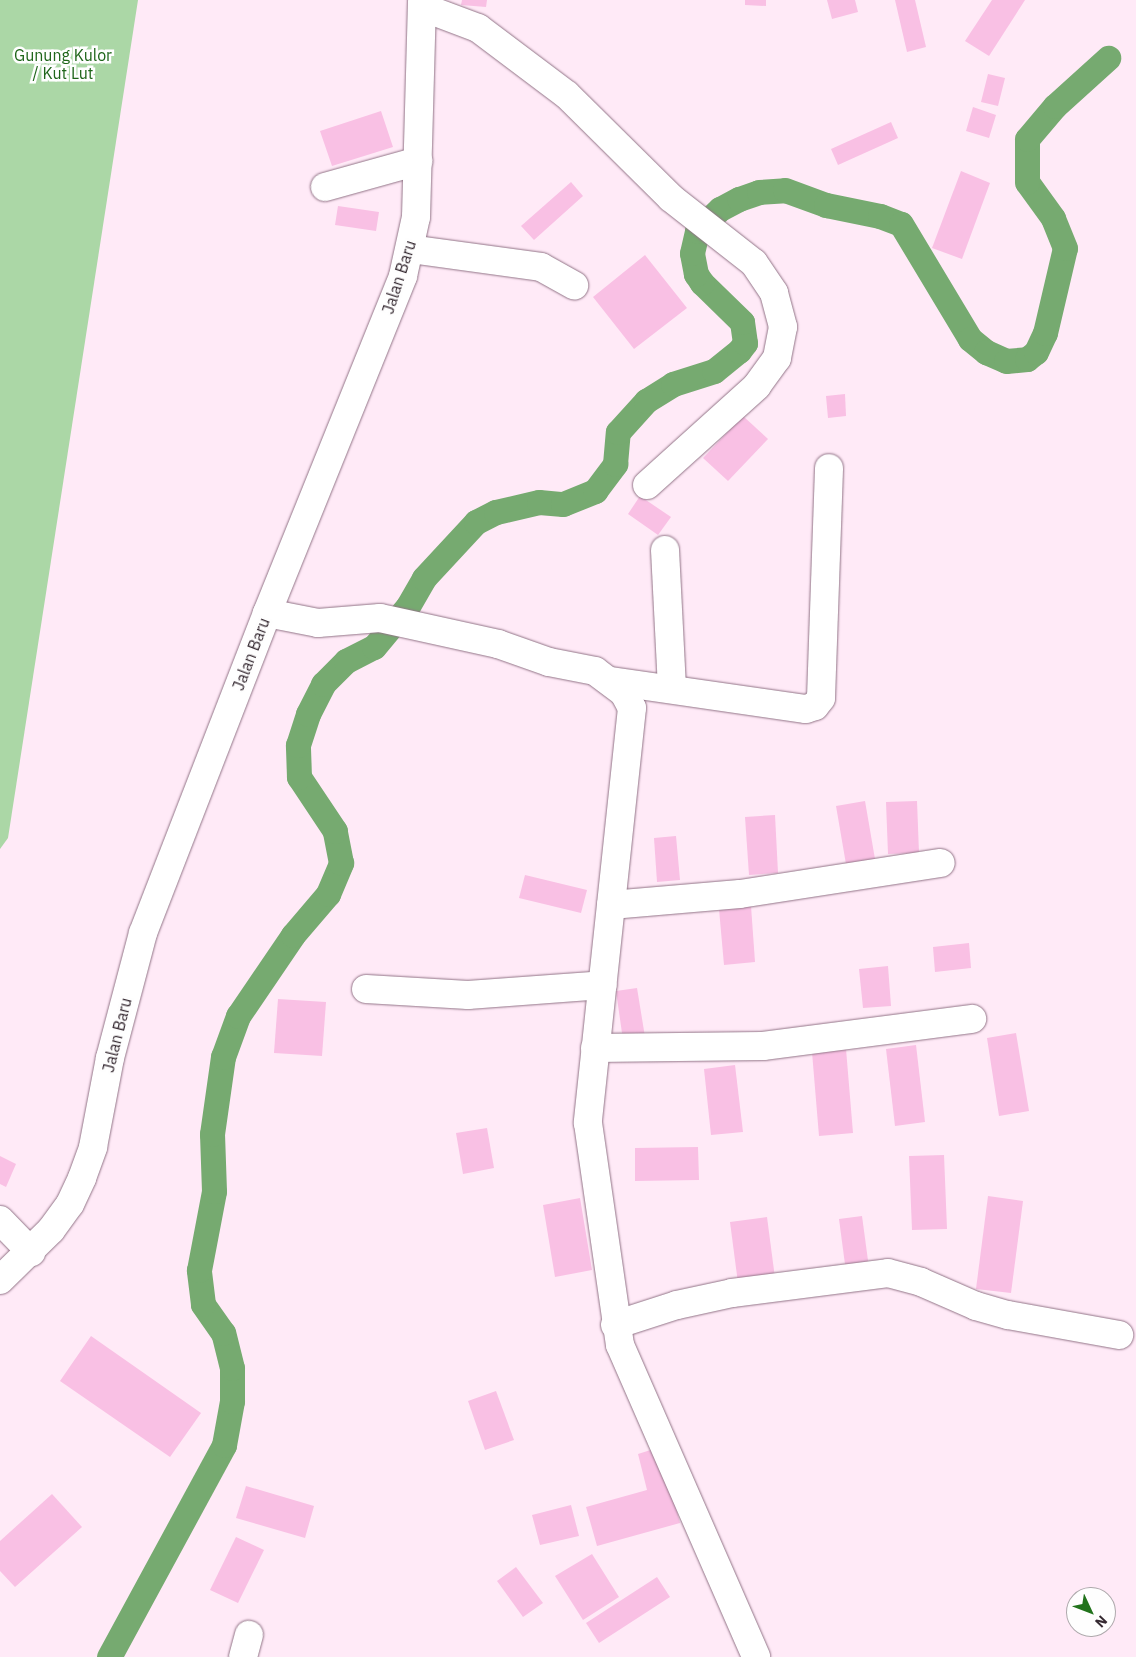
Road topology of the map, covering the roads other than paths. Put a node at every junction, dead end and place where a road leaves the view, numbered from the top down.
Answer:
1 (422, 3) edge
2 (418, 161) junction
3 (325, 187) dead end
4 (410, 249) junction
5 (574, 285) dead end
6 (829, 468) dead end
7 (647, 485) dead end
8 (665, 550) dead end
9 (267, 613) junction
10 (611, 681) junction
11 (672, 689) junction
12 (941, 863) dead end
13 (611, 905) junction
14 (603, 985) junction
15 (366, 989) dead end
16 (972, 1019) dead end
17 (595, 1048) junction
18 (0, 1220) edge
19 (30, 1252) junction
20 (0, 1280) edge
21 (615, 1325) junction
22 (1119, 1335) dead end
23 (756, 1657) edge

1 - 2 street, Jalan Baru
1 - 7 street
2 - 3 street
2 - 4 street, Jalan Baru
4 - 5 street
4 - 9 street, Jalan Baru
6 - 11 street
8 - 11 street
9 - 10 street
9 - 19 street, Jalan Baru
10 - 11 street
10 - 13 street
12 - 13 street
13 - 14 street
14 - 15 street
14 - 17 street
16 - 17 street
17 - 21 street
18 - 19 street
19 - 20 street, Jalan Baru
21 - 22 street
21 - 23 street

